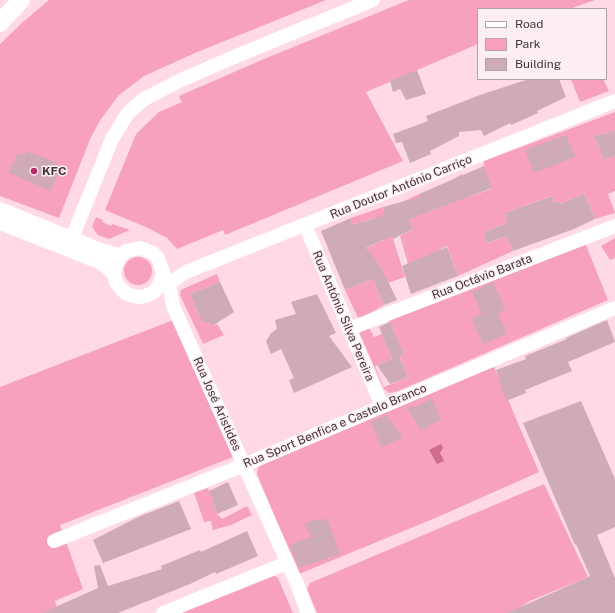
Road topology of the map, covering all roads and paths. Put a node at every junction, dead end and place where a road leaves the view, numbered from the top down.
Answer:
1 (21, 0) edge
2 (373, 0) edge
3 (0, 23) edge
4 (615, 101) edge
5 (0, 209) edge
6 (0, 223) edge
7 (305, 225) junction
8 (615, 226) edge
9 (72, 238) junction
10 (121, 256) junction
11 (161, 264) junction
12 (186, 272) junction
13 (114, 274) junction
14 (158, 285) junction
15 (615, 308) edge
16 (349, 329) junction
17 (382, 406) junction
18 (244, 465) junction
19 (54, 541) dead end
20 (288, 563) junction
21 (163, 613) edge
22 (308, 613) edge

1 - 3 main road
2 - 9 street
4 - 7 street, Rua Doutor António Carriço
5 - 9 street
6 - 13 street
7 - 12 street, Rua Doutor António Carriço
7 - 16 street, Rua António Silva Pereira
8 - 16 street, Rua Octávio Barata
9 - 10 street
10 - 11 street
10 - 13 street
11 - 12 street
11 - 14 street
12 - 14 street, Rua Doutor António Carriço
13 - 14 street
14 - 18 street, Rua José Aristides
15 - 17 street, Rua Sport Benfica e Castelo Branco
16 - 17 street, Rua António Silva Pereira
17 - 18 street, Rua Sport Benfica e Castelo Branco
18 - 19 street, Rua Sport Benfica e Castelo Branco
18 - 20 street, Rua José Aristides
20 - 21 street
20 - 22 street, Rua José Aristides

